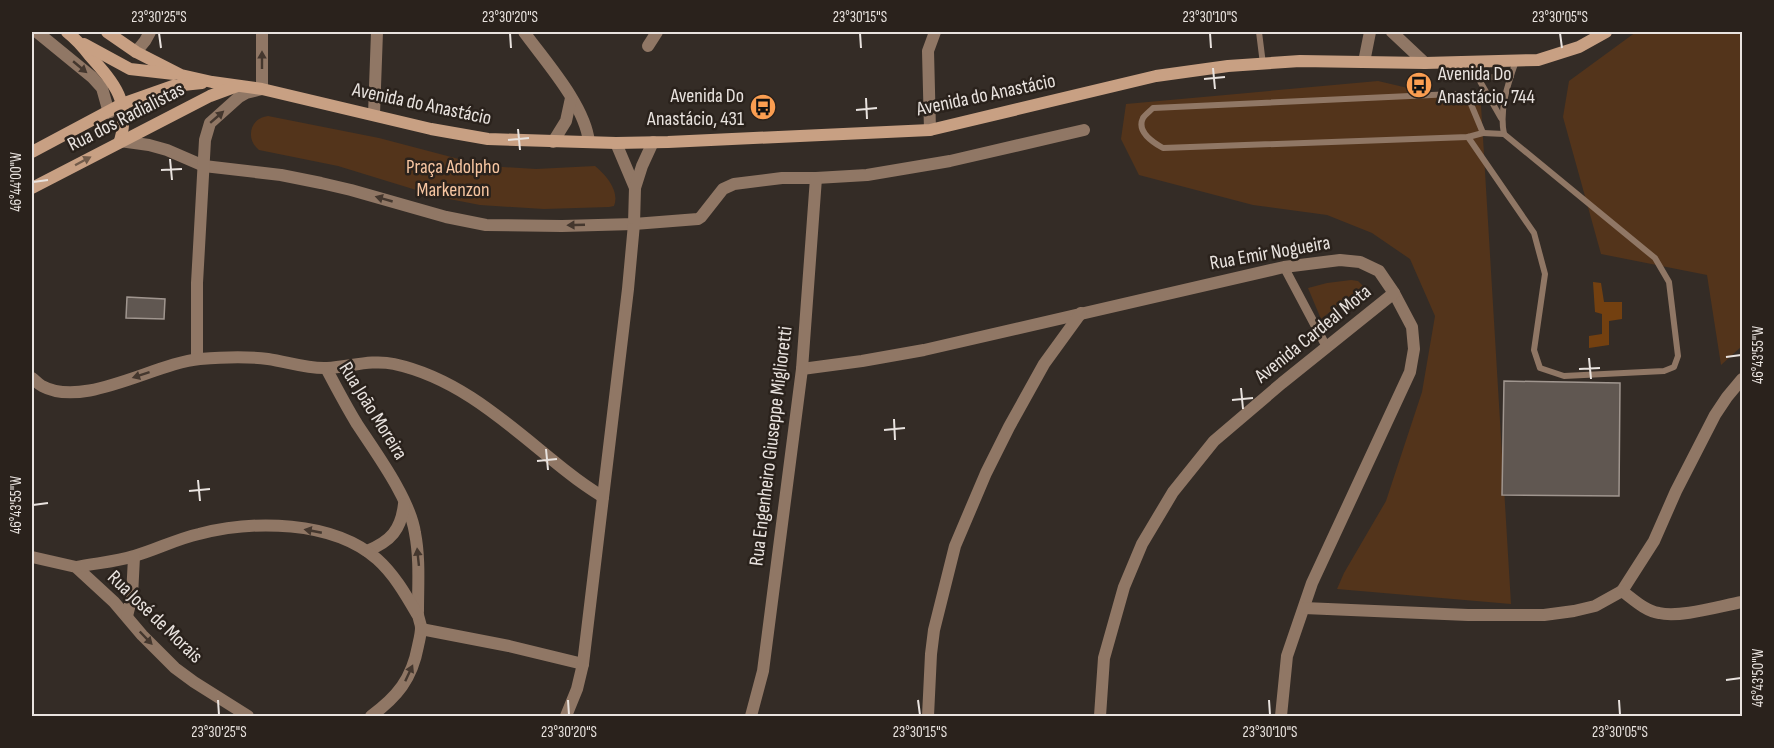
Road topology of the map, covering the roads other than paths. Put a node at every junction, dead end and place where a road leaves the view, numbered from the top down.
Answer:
1 (38, 32) edge
2 (67, 32) edge
3 (107, 32) edge
4 (150, 32) edge
5 (262, 32) edge
6 (377, 32) edge
7 (524, 32) edge
8 (657, 32) edge
9 (935, 32) edge
10 (1259, 32) edge
11 (1370, 32) edge
12 (1392, 32) edge
13 (1606, 32) edge
14 (80, 42) junction
15 (648, 46) dead end
16 (136, 52) junction
17 (1517, 60) junction
18 (1364, 62) junction
19 (1469, 62) junction
20 (1425, 63) junction
21 (1263, 64) junction
22 (181, 75) junction
23 (1511, 76) junction
24 (1478, 78) junction
25 (212, 82) junction
26 (241, 85) junction
27 (262, 89) junction
28 (571, 98) junction
29 (122, 104) junction
30 (109, 112) junction
31 (374, 114) junction
32 (1502, 119) junction
33 (930, 130) junction
34 (1084, 130) dead end
35 (1483, 133) junction
36 (1504, 134) junction
37 (1468, 137) junction
38 (120, 141) junction
39 (553, 142) junction
40 (589, 142) junction
41 (616, 142) junction
42 (653, 142) junction
43 (32, 152) edge
44 (204, 166) junction
45 (816, 178) junction
46 (32, 188) edge
47 (634, 188) junction
48 (634, 224) junction
49 (1284, 267) junction
50 (1394, 293) junction
51 (1081, 313) junction
52 (1327, 348) junction
53 (197, 359) junction
54 (326, 368) junction
55 (802, 369) junction
56 (32, 378) edge
57 (1743, 379) edge
58 (603, 497) junction
59 (404, 503) junction
60 (367, 551) junction
61 (32, 556) edge
62 (134, 557) junction
63 (76, 567) junction
64 (1622, 591) junction
65 (1743, 602) edge
66 (1304, 608) junction
67 (417, 614) junction
68 (127, 616) junction
69 (421, 628) junction
70 (583, 664) junction
71 (248, 717) edge
72 (371, 717) edge
73 (566, 717) edge
74 (751, 717) edge
75 (928, 717) edge
76 (1100, 717) edge
77 (1281, 717) edge

1 -> 30 street
2 - 14 main road
3 - 16 main road, Avenida do Anastácio
4 - 16 street
27 -> 5 street
6 - 31 street
7 - 28 street
8 - 15 street
9 - 33 street
10 - 21 lane
11 - 18 street
12 - 20 street
13 - 17 main road, Avenida do Anastácio
14 - 22 main road
14 - 29 main road
16 - 22 main road, Avenida do Anastácio
17 - 19 main road, Avenida do Anastácio
17 - 23 lane
18 - 20 main road, Avenida do Anastácio
18 - 21 main road, Avenida do Anastácio
19 - 20 main road, Avenida do Anastácio
19 - 24 lane
21 - 33 main road, Avenida do Anastácio
22 - 25 main road, Avenida do Anastácio
23 - 24 lane
23 - 32 lane
24 - 32 lane
25 - 26 main road, Avenida do Anastácio
25 - 29 main road, Rua dos Radialistas
26 - 27 main road, Avenida do Anastácio
26 - 38 main road, Rua dos Radialistas
27 - 31 main road, Avenida do Anastácio
44 -> 27 street
28 - 39 street
28 - 40 street
29 - 30 main road, Rua dos Radialistas
29 - 38 main road
30 - 43 main road, Rua dos Radialistas
31 - 39 main road, Avenida do Anastácio
32 - 36 lane
33 - 42 main road, Avenida do Anastácio
34 - 45 street
35 - 36 lane
35 - 37 lane
35 - 37 lane
36 - 37 lane
38 - 44 street
46 -> 38 main road, Rua dos Radialistas
39 - 40 main road, Avenida do Anastácio
40 - 41 main road, Avenida do Anastácio
41 - 42 main road, Avenida do Anastácio
41 - 47 street
42 - 47 street
48 -> 44 street
44 - 53 street
45 - 48 street
45 - 55 street, Rua Engenheiro Giuseppe Miglioretti
47 - 48 street
48 - 58 street
49 - 50 street, Rua Emir Nogueira
49 - 51 street, Rua Emir Nogueira
49 - 52 street
50 - 52 street, Avenida Cardeal Mota
50 - 66 street, Rua Emir Nogueira
51 - 55 street, Rua Emir Nogueira
51 - 75 street
52 - 76 street, Avenida Cardeal Mota
53 - 54 street, Rua João Moreira
53 -> 56 street, Rua João Moreira
54 - 58 street
54 - 59 street, Rua João Moreira
55 - 74 street, Rua Engenheiro Giuseppe Miglioretti
57 - 64 street
58 - 70 street
59 - 60 street
67 -> 59 street, Rua João Moreira
60 -> 62 street
60 - 67 street
61 - 63 street, Rua José de Morais
62 - 63 street
62 - 68 street
63 - 68 street, Rua José de Morais
64 - 65 street
64 - 66 street
66 - 77 street, Rua Emir Nogueira
67 - 69 street, Rua João Moreira
68 -> 71 street, Rua José de Morais
69 - 70 street
72 -> 69 street, Rua João Moreira
70 - 73 street

